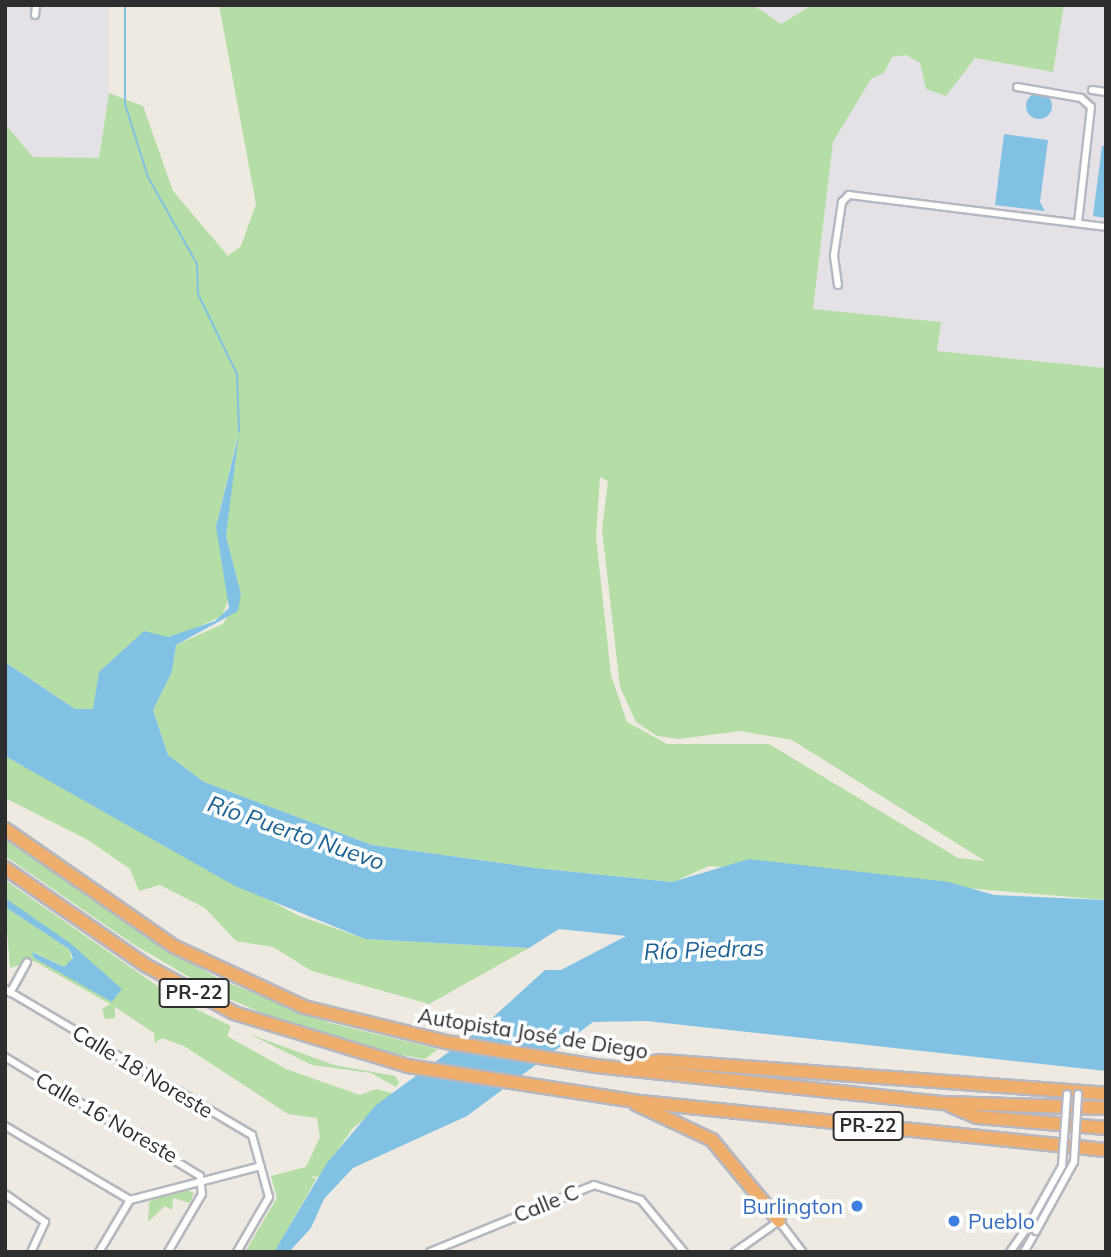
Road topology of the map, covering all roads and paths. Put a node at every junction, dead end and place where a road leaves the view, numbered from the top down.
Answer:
1 (36, 5) edge
2 (35, 15) dead end
3 (1017, 88) dead end
4 (1092, 90) dead end
5 (1106, 92) edge
6 (1078, 223) junction
7 (1106, 227) edge
8 (838, 285) dead end
9 (5, 829) edge
10 (5, 868) edge
11 (27, 962) dead end
12 (8, 991) edge
13 (5, 1058) edge
14 (616, 1068) junction
15 (1072, 1094) junction
16 (1106, 1094) edge
17 (630, 1101) junction
18 (944, 1103) junction
19 (1042, 1107) junction
20 (1106, 1108) edge
21 (1106, 1116) edge
22 (5, 1126) edge
23 (1106, 1128) edge
24 (1106, 1150) edge
25 (261, 1166) junction
26 (205, 1181) junction
27 (5, 1194) edge
28 (130, 1200) junction
29 (779, 1221) junction
30 (31, 1252) edge
31 (99, 1252) edge
32 (168, 1252) edge
33 (237, 1252) edge
34 (430, 1252) edge
35 (684, 1252) edge
36 (735, 1252) edge
37 (802, 1252) edge
38 (1010, 1252) edge
39 (1024, 1252) edge

1 - 2 street
3 - 6 street
4 - 5 street
6 - 7 street
6 - 8 street
9 - 14 highway, Autopista José de Diego / PR-22
10 - 17 highway, PR-22
11 - 12 street
12 - 25 street, Calle 18 Noreste
13 - 26 street, Calle 16 Noreste
14 - 15 highway
14 - 18 highway, Autopista José de Diego / PR-22
15 - 16 highway
15 - 38 street, bridge
15 - 39 street, bridge
17 - 24 highway, PR-22
17 - 29 highway
18 - 19 highway, Autopista José de Diego / PR-22
18 - 23 highway
19 - 20 highway, Autopista José de Diego / PR-22
19 - 21 highway
22 - 28 street
25 - 26 street
25 - 33 street, Calle 18 Noreste
26 - 28 street
26 - 32 street
27 - 30 street
28 - 31 street
29 - 36 street
29 - 37 street
34 - 35 street, Calle C

